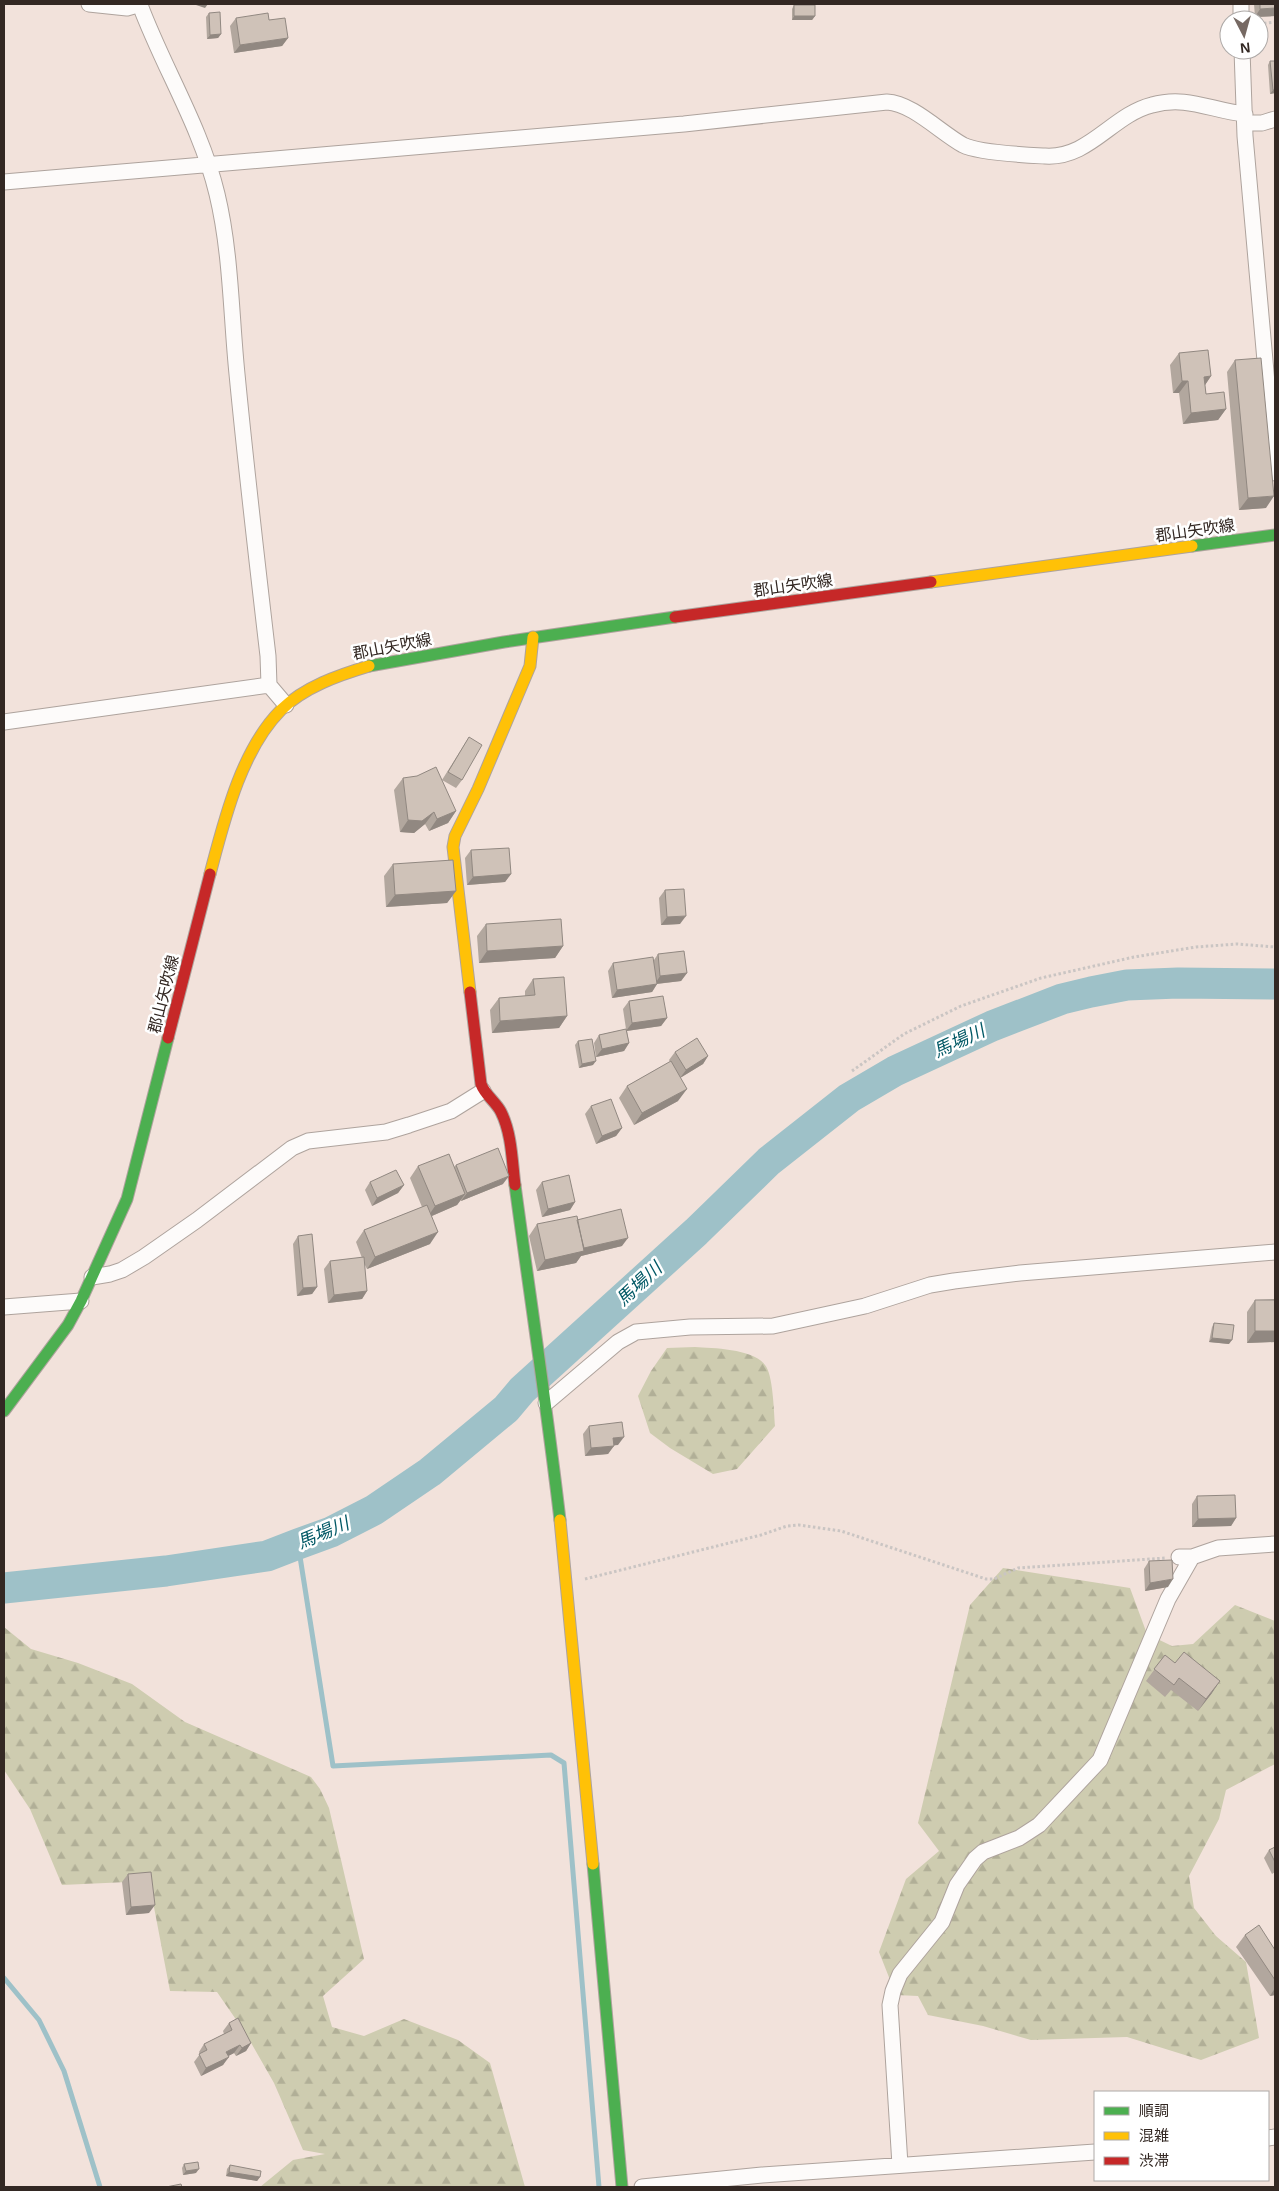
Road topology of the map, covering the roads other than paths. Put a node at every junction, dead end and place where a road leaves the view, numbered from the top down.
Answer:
1 (89, 4) edge
2 (141, 4) edge
3 (1242, 60) edge
4 (1245, 119) junction
5 (1275, 119) edge
6 (208, 164) junction
7 (4, 182) edge
8 (1275, 473) edge
9 (1275, 535) edge
10 (533, 636) junction
11 (269, 685) junction
12 (286, 705) junction
13 (4, 722) edge
14 (482, 1091) junction
15 (1275, 1252) edge
16 (92, 1277) junction
17 (82, 1301) junction
18 (4, 1307) edge
19 (545, 1398) junction
20 (4, 1411) edge
21 (1275, 1544) edge
22 (1094, 2152) edge
23 (900, 2165) junction
24 (622, 2187) edge
25 (642, 2187) edge

1 - 2 street
2 - 6 street
3 - 4 street
4 - 5 street
4 - 6 street
4 - 8 street
6 - 7 street
6 - 11 street
9 - 10 main road, 郡山矢吹線
10 - 12 main road, 郡山矢吹線
10 - 14 main road
11 - 12 street
11 - 13 street
12 - 16 main road, 郡山矢吹線
14 - 16 street
14 - 19 main road
15 - 19 street
16 - 17 main road, 郡山矢吹線
17 - 18 street
17 - 20 main road, 郡山矢吹線
19 - 24 main road
21 - 23 street
22 - 23 street
23 - 25 street

